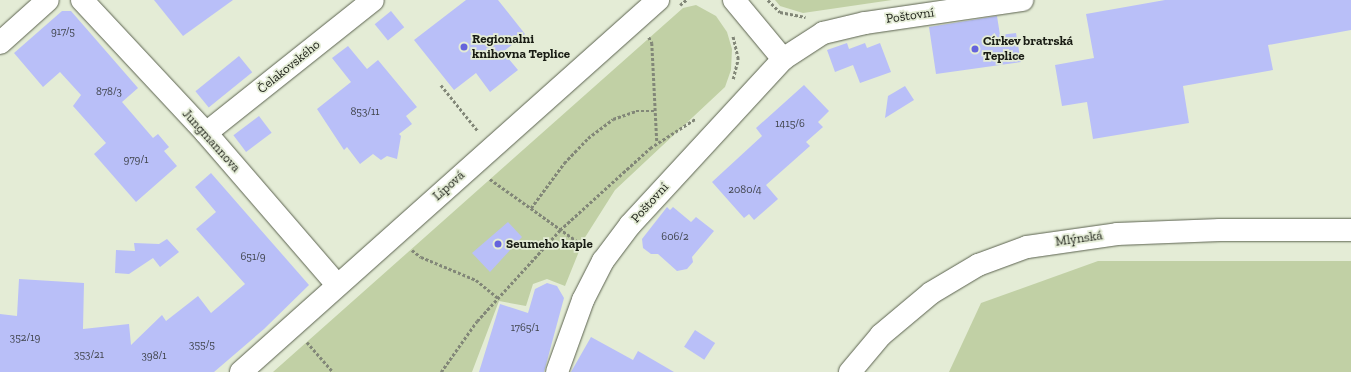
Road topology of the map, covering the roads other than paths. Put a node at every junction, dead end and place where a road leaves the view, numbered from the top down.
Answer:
1 (48, 0) edge
2 (82, 0) edge
3 (373, 0) edge
4 (658, 0) edge
5 (734, 0) edge
6 (1022, 0) edge
7 (0, 43) edge
8 (783, 59) junction
9 (206, 134) junction
10 (1351, 230) edge
11 (337, 285) junction
12 (241, 372) edge
13 (557, 372) edge
14 (850, 372) edge

1 - 7 street
2 - 9 street, Jungmannova
3 - 9 street, Čelakovského
4 - 11 street, Lípová
5 - 8 street
6 - 8 street, Poštovní
8 - 13 street, Poštovní
9 - 11 street, Jungmannova
10 - 14 street, Mlýnská
11 - 12 street, Lípová

